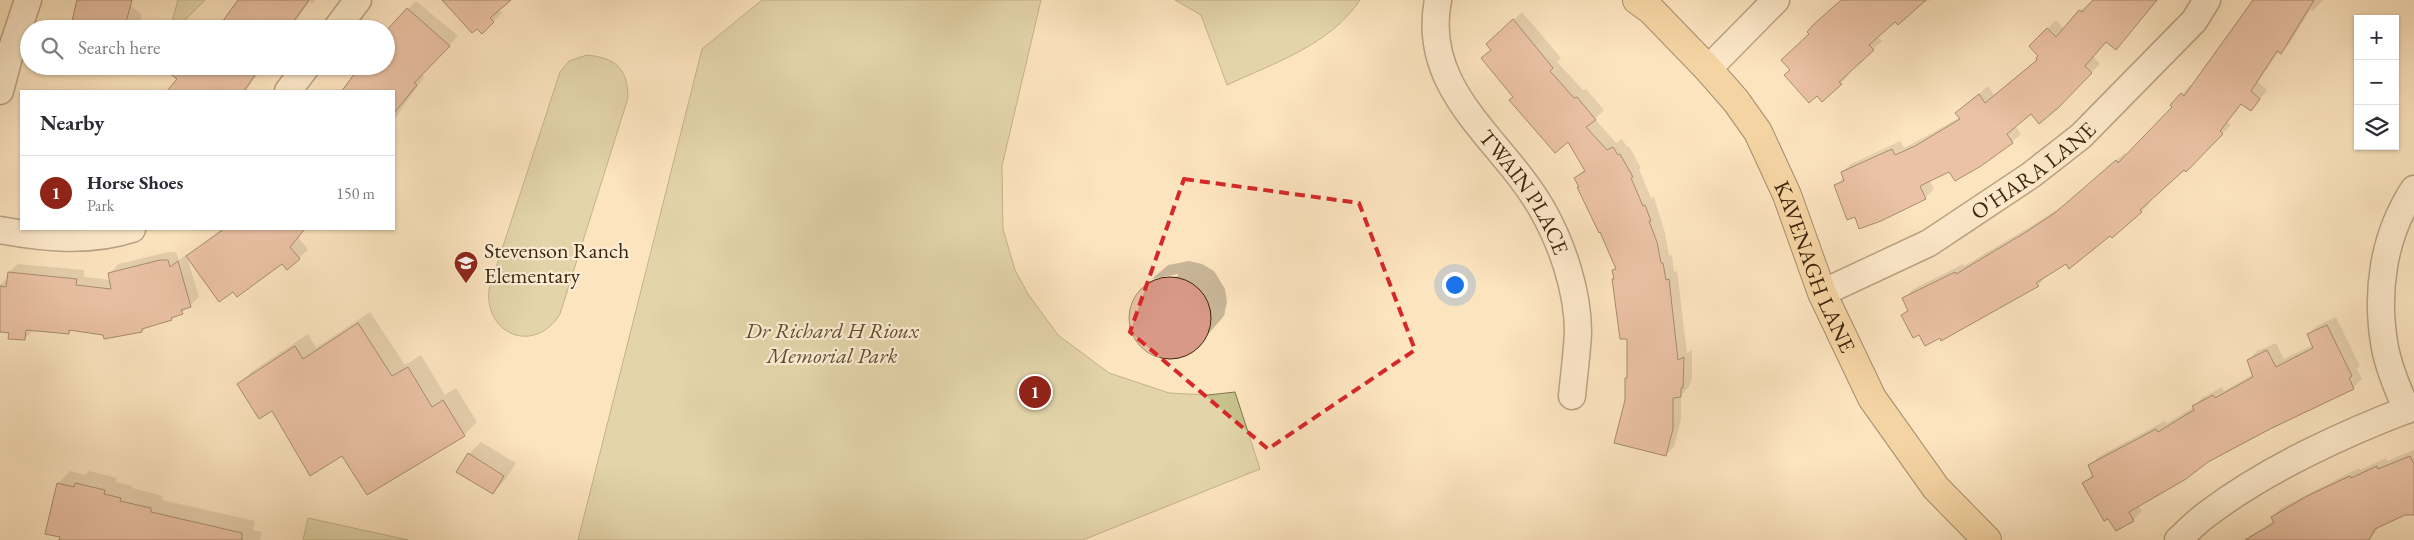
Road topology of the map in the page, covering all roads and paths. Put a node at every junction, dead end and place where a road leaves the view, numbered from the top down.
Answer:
1 (28, 0) edge
2 (358, 0) edge
3 (1438, 0) edge
4 (1637, 0) edge
5 (1776, 0) edge
6 (2207, 0) edge
7 (21, 20) edge
8 (343, 20) edge
9 (20, 24) edge
10 (1708, 69) junction
11 (300, 75) edge
12 (289, 90) edge
13 (0, 91) edge
14 (2414, 189) edge
15 (0, 230) edge
16 (129, 230) edge
17 (1822, 293) junction
18 (1572, 396) dead end
19 (2410, 408) edge
20 (1987, 540) edge
21 (2178, 540) edge

1 - 7 street
2 - 8 street
3 - 18 street, TWAIN PLACE
4 - 10 main road, KAVENAGH LANE
5 - 10 street
6 - 17 street, O'HARA LANE
9 - 13 street
10 - 17 main road, KAVENAGH LANE
11 - 12 street
14 - 19 street
15 - 16 street
17 - 20 main road, KAVENAGH LANE
19 - 21 street

